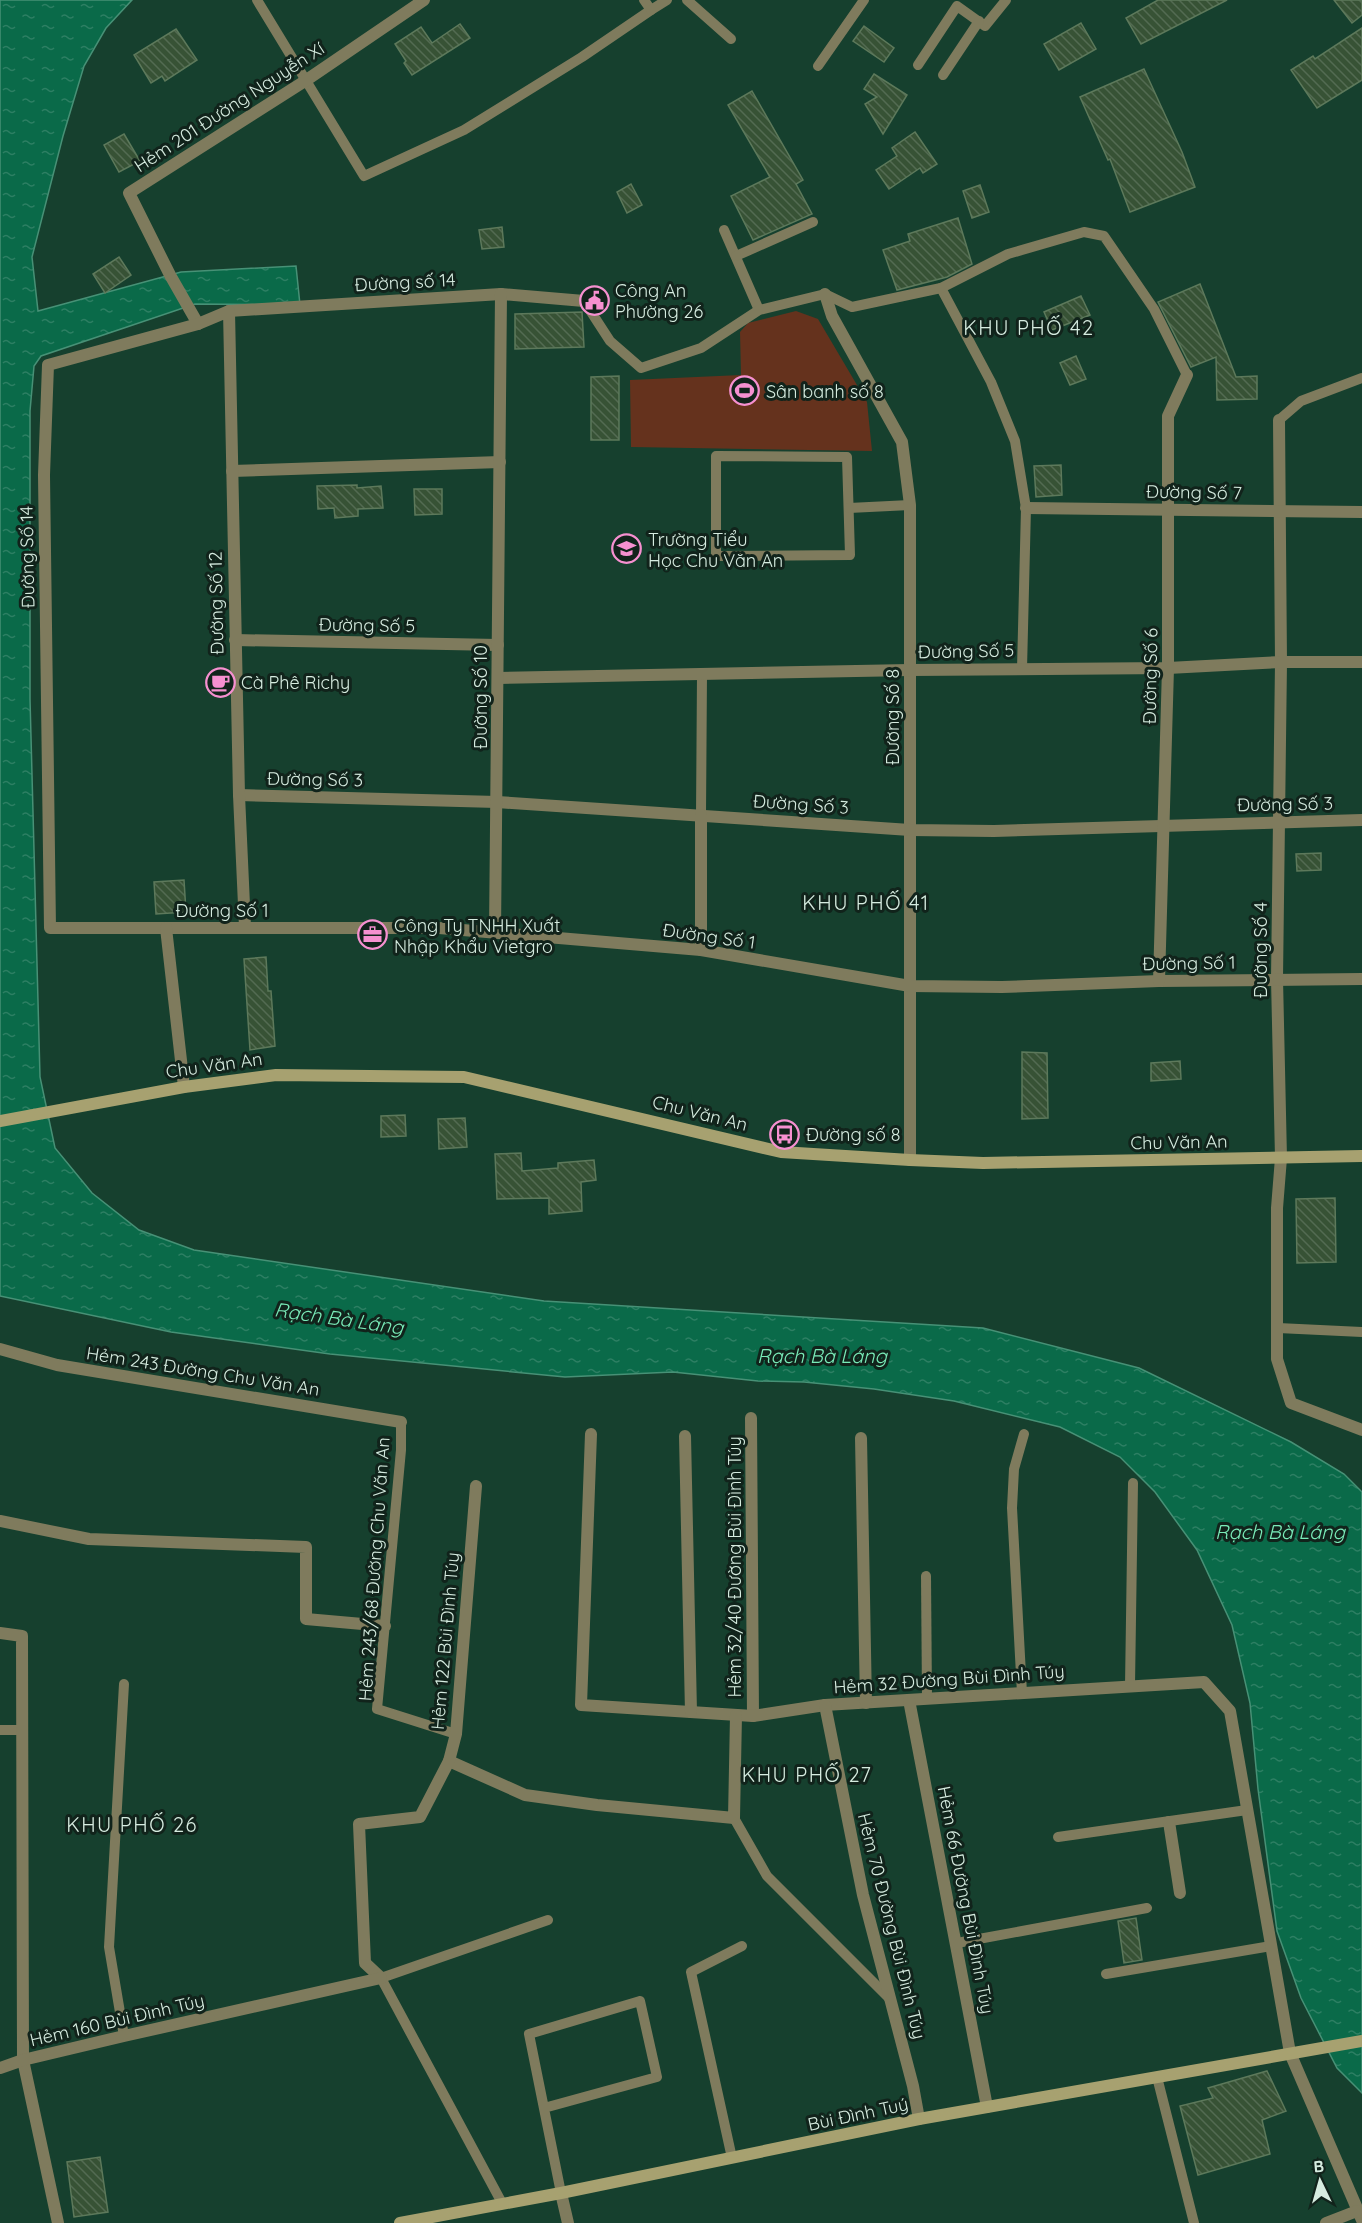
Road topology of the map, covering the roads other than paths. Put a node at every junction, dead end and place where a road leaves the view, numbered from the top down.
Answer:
1 (256, 0) edge
2 (424, 0) edge
3 (644, 0) edge
4 (667, 0) edge
5 (687, 0) edge
6 (864, 0) edge
7 (1006, 0) edge
8 (651, 10) junction
9 (979, 21) junction
10 (731, 39) dead end
11 (918, 65) dead end
12 (818, 66) dead end
13 (943, 75) dead end
14 (305, 81) junction
15 (813, 222) dead end
16 (724, 230) dead end
17 (736, 256) junction
18 (941, 288) junction
19 (501, 294) junction
20 (825, 294) junction
21 (584, 301) joint
22 (759, 310) junction
23 (228, 311) junction
24 (198, 324) junction
25 (1187, 375) joint
26 (1362, 378) edge
27 (1280, 420) joint
28 (500, 462) junction
29 (232, 471) junction
30 (910, 505) junction
31 (1026, 507) junction
32 (849, 508) junction
33 (1168, 510) junction
34 (1279, 511) junction
35 (1362, 512) edge
36 (235, 640) junction
37 (498, 645) junction
38 (1281, 662) junction
39 (1362, 662) edge
40 (1022, 669) junction
41 (1168, 669) junction
42 (910, 670) junction
43 (702, 674) junction
44 (498, 678) junction
45 (239, 795) junction
46 (497, 801) junction
47 (701, 815) junction
48 (1362, 820) edge
49 (1278, 821) junction
50 (1165, 826) junction
51 (910, 830) junction
52 (245, 927) junction
53 (50, 928) joint
54 (166, 928) junction
55 (495, 933) junction
56 (701, 950) junction
57 (1277, 979) junction
58 (1362, 979) edge
59 (1159, 981) junction
60 (910, 986) junction
61 (184, 1087) junction
62 (0, 1121) edge
63 (1362, 1156) edge
64 (1281, 1158) junction
65 (910, 1160) junction
66 (1278, 1328) junction
67 (1362, 1332) edge
68 (0, 1349) edge
69 (751, 1418) dead end
70 (401, 1422) joint
71 (1362, 1430) edge
72 (591, 1434) dead end
73 (1024, 1434) dead end
74 (685, 1436) dead end
75 (861, 1438) dead end
76 (1133, 1484) dead end
77 (476, 1486) dead end
78 (0, 1521) edge
79 (926, 1576) dead end
80 (385, 1626) junction
81 (0, 1633) edge
82 (124, 1684) dead end
83 (1130, 1686) junction
84 (1022, 1693) junction
85 (927, 1699) junction
86 (909, 1700) junction
87 (866, 1703) junction
88 (825, 1705) junction
89 (691, 1712) junction
90 (736, 1715) junction
91 (753, 1716) junction
92 (0, 1730) edge
93 (23, 1731) junction
94 (456, 1734) junction
95 (449, 1761) junction
96 (1247, 1810) junction
97 (734, 1818) junction
98 (1169, 1822) junction
99 (1058, 1838) dead end
100 (1180, 1893) dead end
101 (1147, 1908) dead end
102 (548, 1920) dead end
103 (957, 1943) junction
104 (742, 1946) dead end
105 (1271, 1946) junction
106 (1106, 1974) dead end
107 (381, 1978) junction
108 (890, 1999) junction
109 (124, 2036) junction
110 (1362, 2041) edge
111 (1290, 2053) junction
112 (23, 2060) junction
113 (0, 2068) edge
114 (1157, 2077) junction
115 (987, 2107) junction
116 (544, 2108) junction
117 (919, 2119) junction
118 (732, 2158) junction
119 (561, 2193) junction
120 (502, 2203) junction
121 (1360, 2216) edge
122 (58, 2223) edge
123 (400, 2223) edge
124 (568, 2223) edge
125 (1194, 2223) edge
126 (1326, 2223) edge

1 - 14 lane
2 - 14 street, Hẻm 201 Đường Nguyễn Xí
3 - 8 lane
4 - 8 lane
5 - 10 lane
6 - 12 lane
7 - 9 lane
8 - 14 lane
9 - 11 lane
9 - 13 lane
14 - 24 street, Hẻm 201 Đường Nguyễn Xí
15 - 17 lane
16 - 17 lane
17 - 22 lane
18 - 20 lane
18 - 25 lane
18 - 31 lane
19 - 21 street, Đường số 14
19 - 23 street, Đường số 14
19 - 28 street, Đường Số 10
20 - 22 lane
20 - 30 street, Đường Số 8
21 - 22 lane
23 - 24 street
23 - 29 street, Đường Số 12
24 - 53 street, Đường Số 14
25 - 33 street, Đường Số 6
26 - 27 lane
27 - 34 street, Đường Số 4
28 - 29 street
28 - 37 street, Đường Số 10
29 - 36 street, Đường Số 12
30 - 32 lane
30 - 42 street, Đường Số 8
31 - 33 street, Đường Số 7
31 - 40 lane
32 - 32 lane
33 - 34 street, Đường Số 7
33 - 41 street, Đường Số 6
34 - 35 street, Đường Số 7
34 - 38 street, Đường Số 4
36 - 37 street, Đường Số 5
36 - 45 street, Đường Số 12
37 - 44 street, Đường Số 10
38 - 39 street, Đường Số 5
38 - 41 street, Đường Số 5
38 - 49 street, Đường Số 4
40 - 41 street, Đường Số 5
40 - 42 street, Đường Số 5
41 - 50 street, Đường Số 6
42 - 43 street, Đường Số 5
42 - 51 street, Đường Số 8
43 - 44 street, Đường Số 5
43 - 47 lane
44 - 46 street, Đường Số 10
45 - 46 street, Đường Số 3
45 - 52 street, Đường Số 12
46 - 47 street, Đường Số 3
46 - 55 street, Đường Số 10
47 - 51 street, Đường Số 3
47 - 56 street
48 - 49 street, Đường Số 3
49 - 50 street, Đường Số 3
49 - 57 street, Đường Số 4
50 - 51 street, Đường Số 3
50 - 59 street, Đường Số 6
51 - 60 street, Đường Số 8
52 - 54 street, Đường Số 1
52 - 55 street, Đường Số 1
53 - 54 street, Đường Số 1
54 - 61 street
55 - 56 street, Đường Số 1
56 - 60 street, Đường Số 1
57 - 58 street, Đường Số 1
57 - 59 street, Đường Số 1
57 - 64 street, Đường Số 4
59 - 60 street, Đường Số 1
60 - 65 street, Đường Số 8
61 - 62 street, Chu Văn An
61 - 65 street, Chu Văn An
63 - 64 street, Chu Văn An
64 - 65 street, Chu Văn An
64 - 66 street, Đường Số 4
66 - 67 lane
66 - 71 street, Đường Số 4
68 - 70 street, Hẻm 243 Đường Chu Văn An
69 - 91 street, Hẻm 32/40 Đường Bùi Đình Túy
70 - 80 lane, Hẻm 243/68 Đường Chu Văn An
72 - 89 street, Hẻm 32 Đường Bùi Đình Túy
73 - 84 lane
74 - 89 street
75 - 87 street
76 - 83 lane
77 - 94 street, Hẻm 122 Bùi Đình Túy
78 - 80 street
79 - 85 lane
80 - 94 lane, Hẻm 243/68 Đường Chu Văn An
81 - 93 street
82 - 109 lane
83 - 84 street, Hẻm 32 Đường Bùi Đình Túy
83 - 96 street, Hẻm 32 Đường Bùi Đình Túy
84 - 85 street, Hẻm 32 Đường Bùi Đình Túy
85 - 86 street, Hẻm 32 Đường Bùi Đình Túy
86 - 87 street, Hẻm 32 Đường Bùi Đình Túy
86 - 103 street, Hẻm 66 Đường Bùi Đình Túy
87 - 88 street, Hẻm 32 Đường Bùi Đình Túy
88 - 91 street, Hẻm 32 Đường Bùi Đình Túy
88 - 108 street, Hẻm 70 Đường Bùi Đình Túy
89 - 90 street, Hẻm 32 Đường Bùi Đình Túy
90 - 91 street, Hẻm 32 Đường Bùi Đình Túy
90 - 97 street
92 - 93 lane
93 - 112 street
94 - 95 street, Hẻm 122 Bùi Đình Túy
95 - 97 street
95 - 107 street, Hẻm 122 Bùi Đình Túy
96 - 98 lane
96 - 105 street, Hẻm 32 Đường Bùi Đình Túy
97 - 108 lane
98 - 99 lane
98 - 100 street
101 - 103 lane
102 - 107 lane
103 - 115 street, Hẻm 66 Đường Bùi Đình Túy
104 - 118 lane
105 - 106 lane
105 - 111 street, Hẻm 32 Đường Bùi Đình Túy
107 - 109 street, Hẻm 160 Bùi Đình Túy
107 - 120 lane, Hẻm 122 Bùi Đình Túy
108 - 117 street, Hẻm 70 Đường Bùi Đình Túy
109 - 112 street, Hẻm 160 Bùi Đình Túy
110 - 111 street, Bùi Đình Tuý
111 - 114 street, Bùi Đình Tuý
111 - 121 street, Hẻm 32 Đường Bùi Đình Túy
112 - 113 street
112 - 122 street, Hẻm 160 Bùi Đình Túy
114 - 115 street, Bùi Đình Tuý
114 - 125 lane
115 - 117 street, Bùi Đình Tuý
116 - 116 lane
116 - 119 lane
117 - 118 street, Bùi Đình Tuý
118 - 119 street, Bùi Đình Tuý
119 - 120 street, Bùi Đình Tuý
119 - 124 street
120 - 123 street, Bùi Đình Tuý
121 - 126 street

